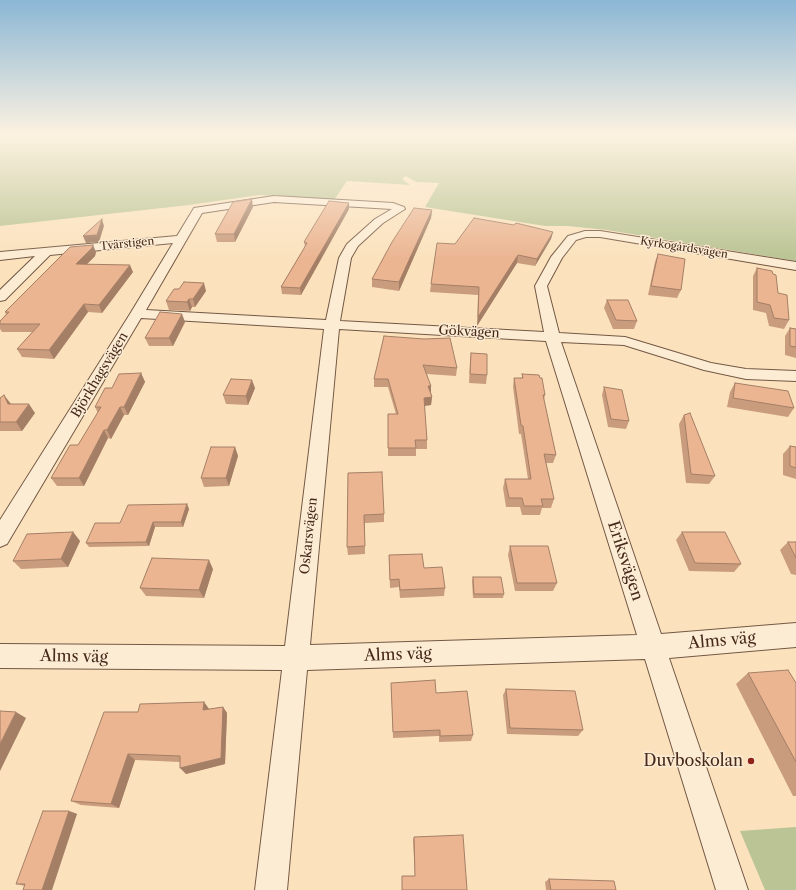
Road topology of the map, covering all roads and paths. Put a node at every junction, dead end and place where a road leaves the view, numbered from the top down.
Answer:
1 (198, 210) joint
2 (572, 238) joint
3 (182, 239) junction
4 (46, 252) junction
5 (0, 256) edge
6 (796, 266) edge
7 (0, 297) edge
8 (137, 314) junction
9 (332, 324) junction
10 (552, 336) junction
11 (796, 376) edge
12 (0, 538) edge
13 (796, 635) edge
14 (652, 647) junction
15 (0, 656) edge
16 (295, 658) junction
17 (271, 890) edge
18 (732, 890) edge

1 - 3 street, Björkhagsvägen
1 - 9 street, Oskarsvägen
2 - 6 street, Kyrkogårdsvägen
2 - 10 street, Eriksvägen
3 - 4 street, Tvärstigen
3 - 8 street, Björkhagsvägen
4 - 5 street, Tvärstigen
4 - 7 street
8 - 9 street, Gökvägen
8 - 12 street, Björkhagsvägen
9 - 10 street, Gökvägen
9 - 16 street, Oskarsvägen
10 - 11 street, Gökvägen
10 - 14 street, Eriksvägen
13 - 14 street, Alms väg
14 - 16 street, Alms väg
14 - 18 street, Eriksvägen
15 - 16 street, Alms väg
16 - 17 street, Oskarsvägen

